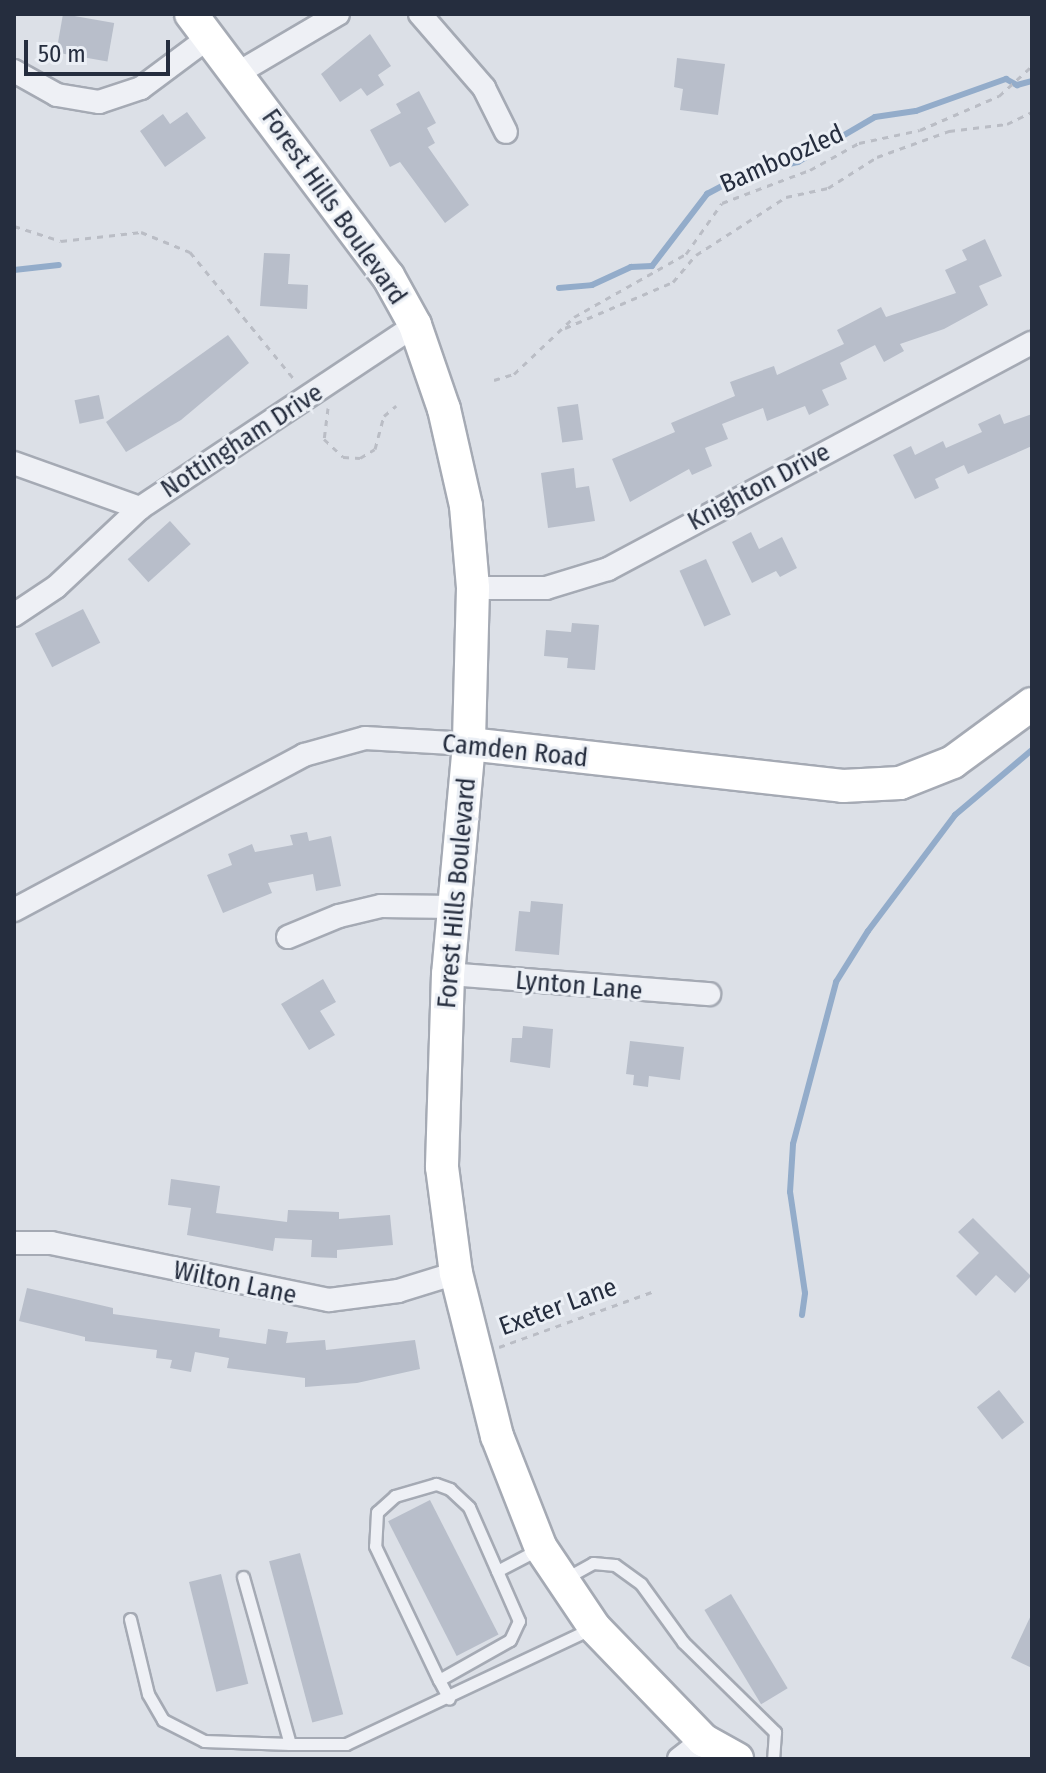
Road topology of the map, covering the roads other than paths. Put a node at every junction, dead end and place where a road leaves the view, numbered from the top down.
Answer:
1 (338, 14) edge
2 (420, 14) edge
3 (200, 26) edge
4 (14, 71) edge
5 (238, 73) junction
6 (506, 132) dead end
7 (415, 325) junction
8 (1032, 343) edge
9 (14, 463) edge
10 (140, 508) junction
11 (473, 588) junction
12 (14, 615) edge
13 (1032, 704) edge
14 (469, 744) junction
15 (454, 907) junction
16 (14, 910) edge
17 (288, 937) dead end
18 (448, 974) junction
19 (709, 994) dead end
20 (14, 1243) edge
21 (456, 1273) junction
22 (541, 1548) junction
23 (497, 1571) junction
24 (243, 1577) dead end
25 (562, 1581) junction
26 (130, 1619) dead end
27 (594, 1627) junction
28 (439, 1680) junction
29 (449, 1699) junction
30 (290, 1744) junction
31 (691, 1750) edge
32 (737, 1759) edge
33 (773, 1759) edge

1 - 5 street
2 - 6 street
3 - 4 street
3 - 5 main road, Forest Hills Boulevard
5 - 7 main road, Forest Hills Boulevard
7 - 10 street, Nottingham Drive
7 - 11 main road, Forest Hills Boulevard
8 - 11 street, Knighton Drive
9 - 10 street, Nottingham Drive
10 - 12 street
11 - 14 main road, Forest Hills Boulevard
13 - 14 main road, Camden Road
14 - 15 main road, Forest Hills Boulevard
14 - 16 street, Camden Road
15 - 17 street
15 - 18 main road, Forest Hills Boulevard
18 - 19 street, Lynton Lane
18 - 21 main road, Forest Hills Boulevard
20 - 21 street, Wilton Lane
21 - 22 main road, Forest Hills Boulevard
22 - 23 lane
22 - 25 main road, Forest Hills Boulevard
23 - 28 lane
23 - 28 lane
24 - 30 lane
25 - 27 main road, Forest Hills Boulevard
25 - 33 lane
26 - 30 lane
27 - 29 lane
27 - 31 main road, Forest Hills Boulevard
28 - 29 lane
29 - 30 lane
31 - 32 main road, Forest Hills Boulevard

